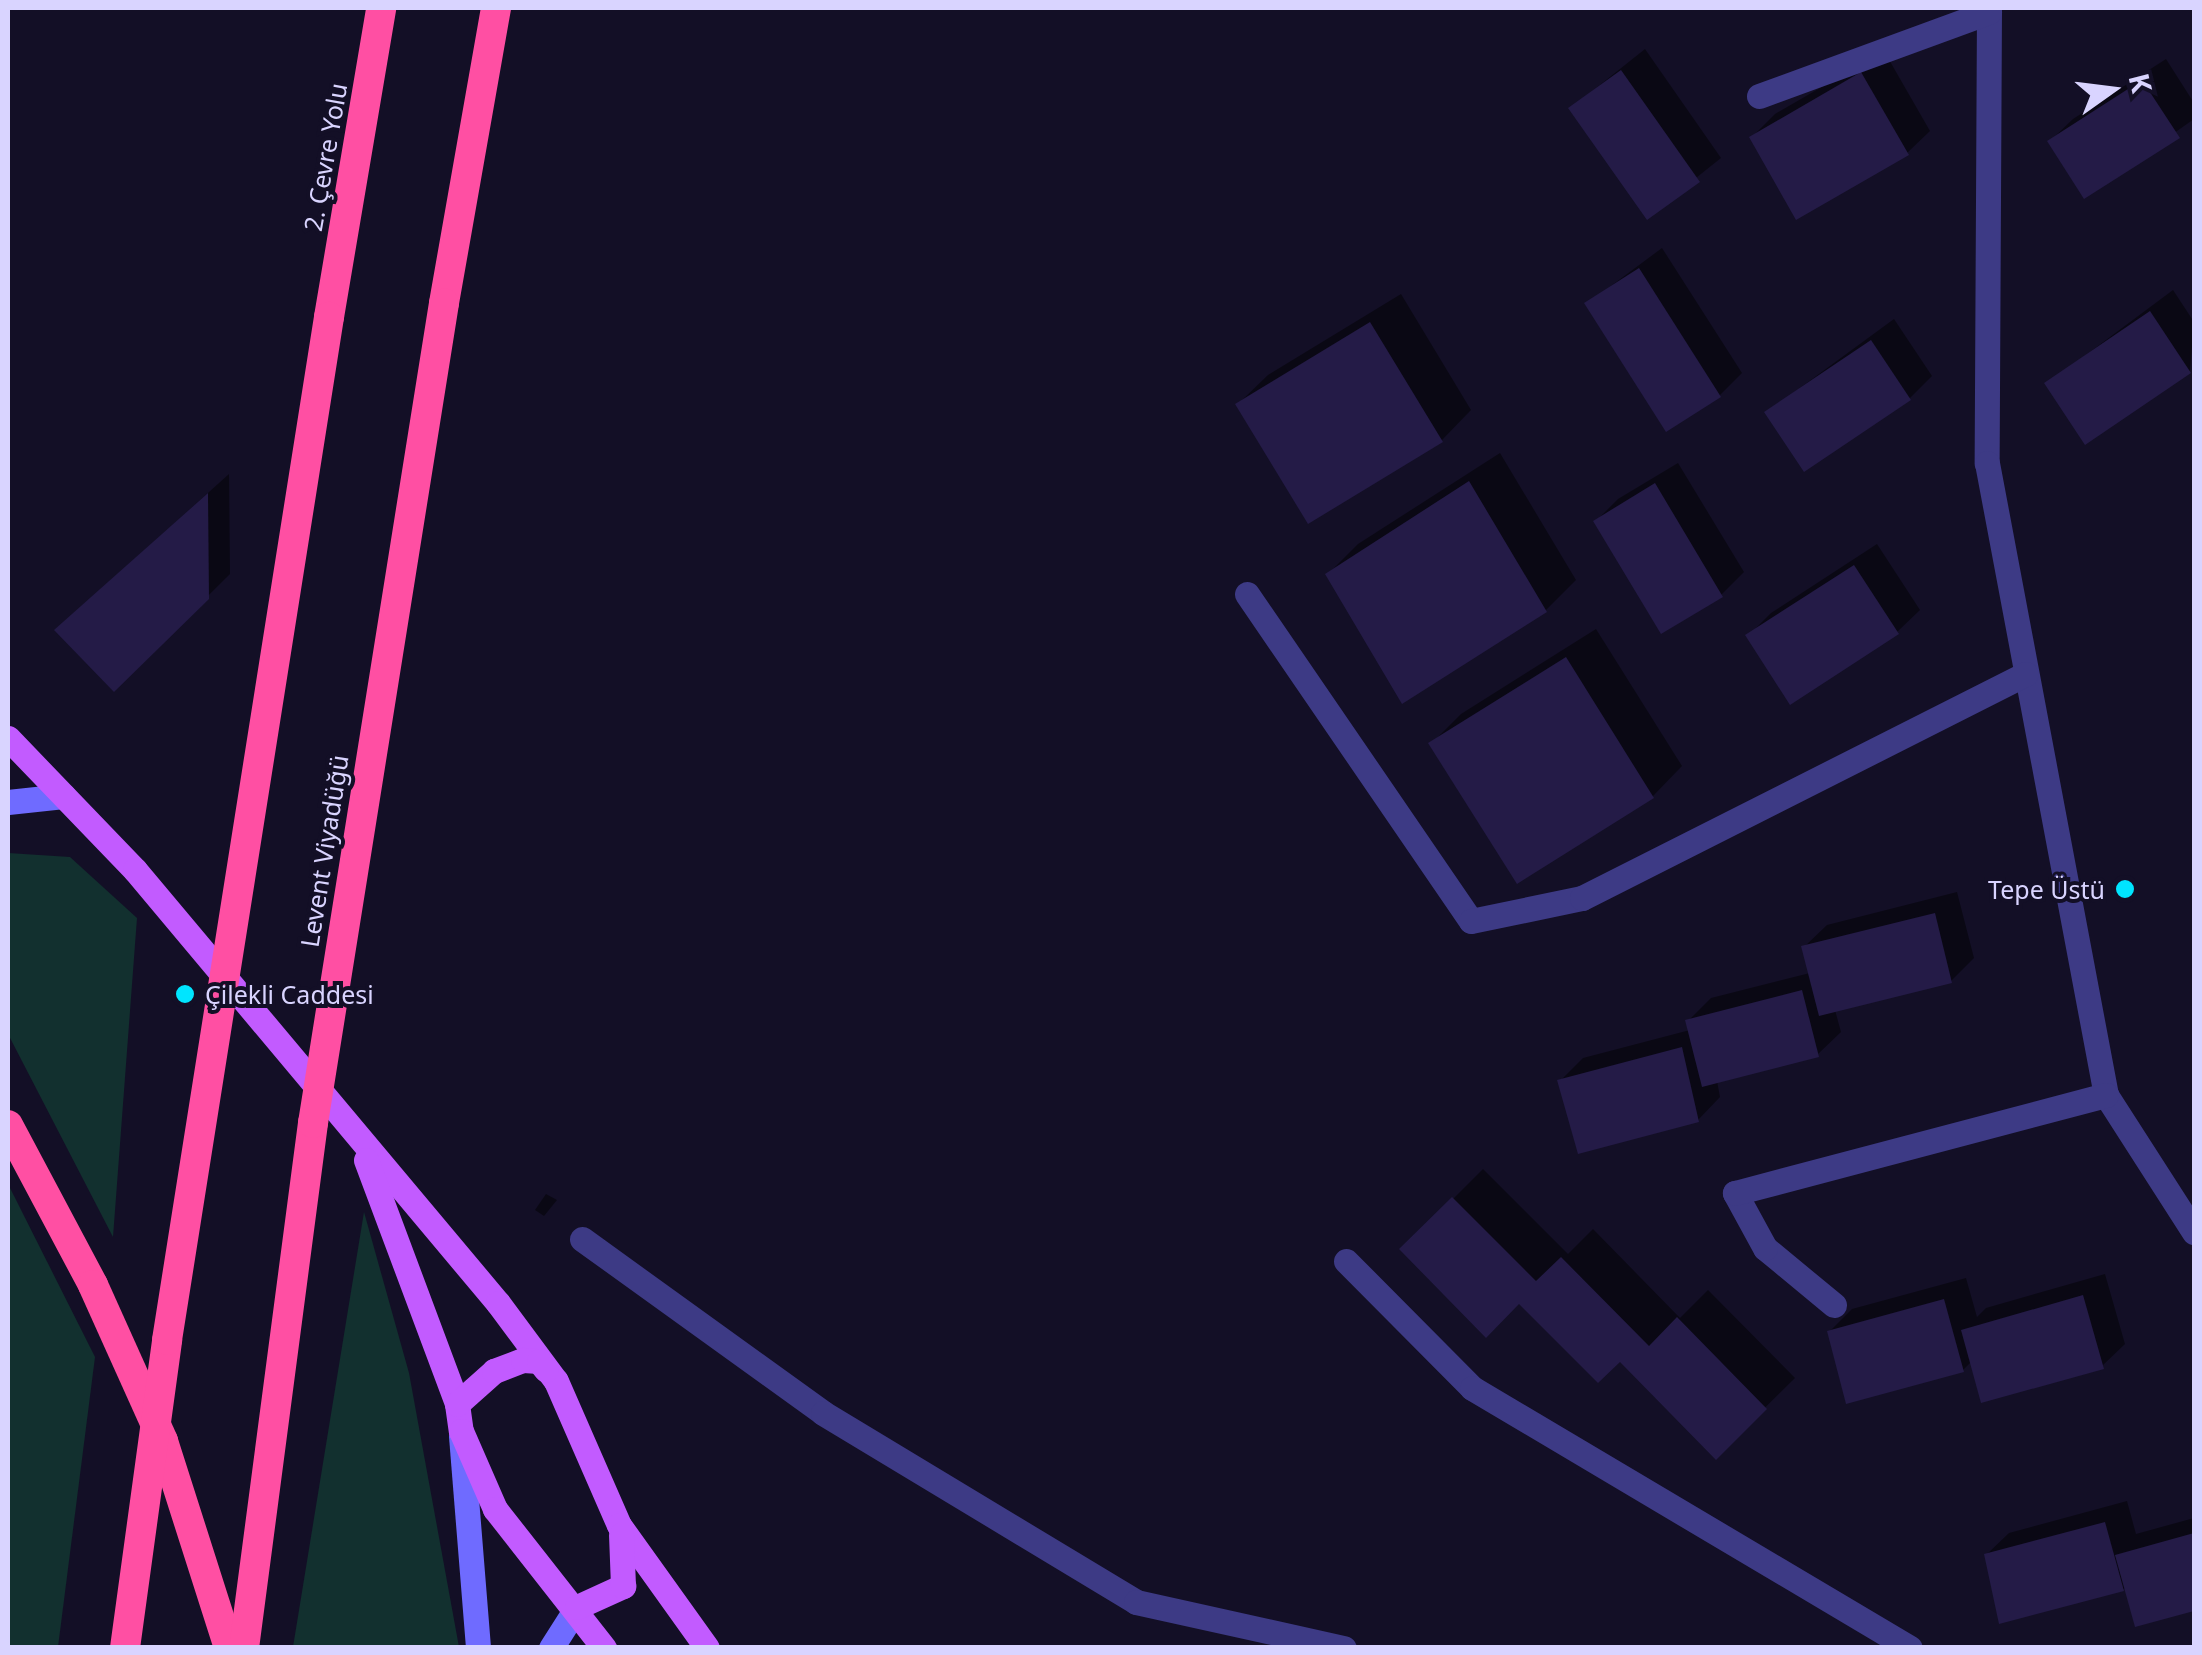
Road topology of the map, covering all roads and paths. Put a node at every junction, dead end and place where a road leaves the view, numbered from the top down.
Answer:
1 (381, 8) edge
2 (496, 8) edge
3 (1989, 10) edge
4 (1759, 96) dead end
5 (1247, 594) dead end
6 (2026, 674) junction
7 (8, 738) edge
8 (64, 796) junction
9 (8, 802) edge
10 (2106, 1095) junction
11 (8, 1125) edge
12 (360, 1144) junction
13 (2194, 1232) edge
14 (582, 1239) dead end
15 (1346, 1260) dead end
16 (1834, 1305) dead end
17 (556, 1381) junction
18 (457, 1404) junction
19 (461, 1431) junction
20 (619, 1525) junction
21 (577, 1607) junction
22 (125, 1648) edge
23 (229, 1648) edge
24 (244, 1648) edge
25 (478, 1648) edge
26 (551, 1648) edge
27 (604, 1648) edge
28 (707, 1648) edge
29 (1344, 1648) edge
30 (1910, 1648) edge

1 - 22 highway, 2. Çevre Yolu, bridge
2 - 24 highway, Levent Viyadüğü, bridge
3 - 4 street
3 - 6 street
5 - 6 street
6 - 10 street
7 - 8 main road
8 - 9 main road
8 - 12 main road
10 - 13 street
10 - 16 street
11 - 23 highway
12 - 17 main road
12 - 18 main road
14 - 29 street
15 - 30 street
17 - 18 main road
17 - 20 main road
18 - 19 main road
19 - 21 main road
19 - 25 main road
20 - 21 main road
20 - 28 main road
21 - 26 main road
21 - 27 main road

